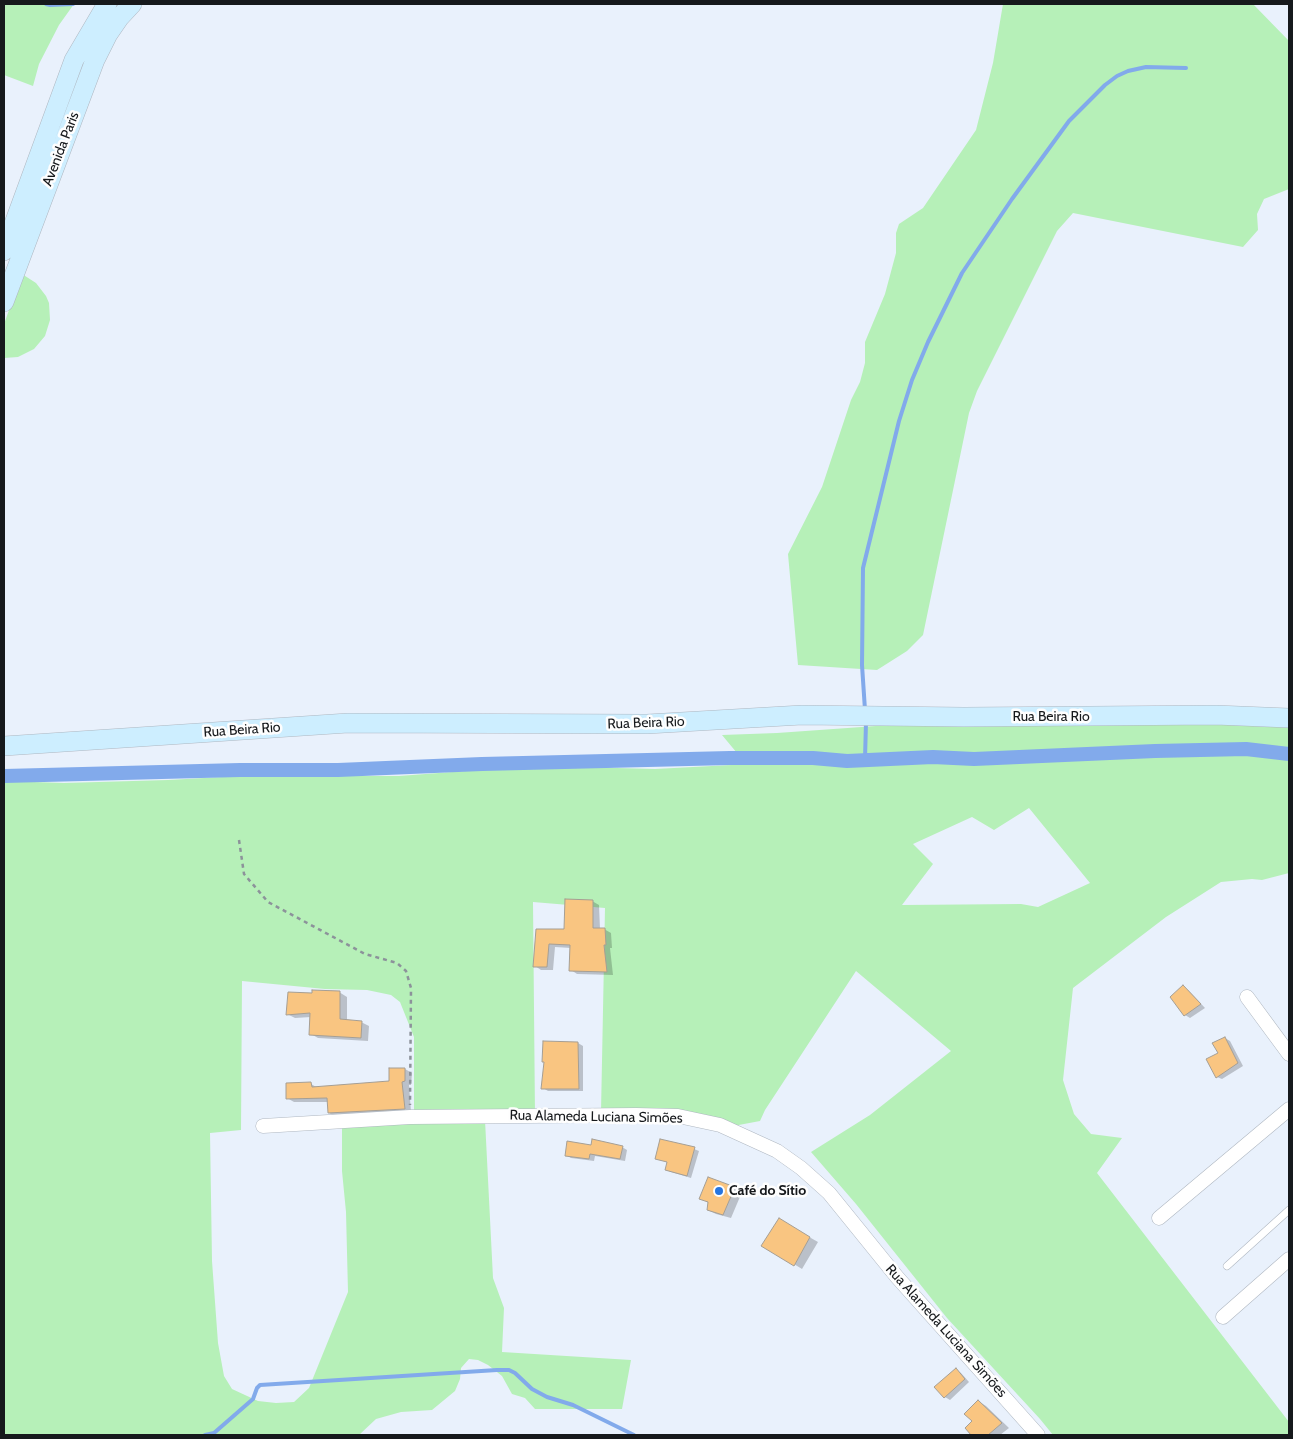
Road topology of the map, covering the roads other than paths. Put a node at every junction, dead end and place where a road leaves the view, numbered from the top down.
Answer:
1 (107, 4) edge
2 (132, 4) edge
3 (4, 250) edge
4 (4, 302) edge
5 (1289, 718) edge
6 (4, 746) edge
7 (1247, 997) dead end
8 (1289, 1054) edge
9 (1289, 1109) edge
10 (263, 1126) dead end
11 (1289, 1210) edge
12 (1160, 1218) dead end
13 (1289, 1259) edge
14 (1226, 1266) dead end
15 (1223, 1316) dead end
16 (1038, 1435) edge

1 - 3 street, Avenida Paris
2 - 4 street, Avenida Paris
5 - 6 street, Rua Beira Rio
7 - 8 street
9 - 12 street
10 - 16 street, Rua Alameda Luciana Simões
11 - 14 lane
13 - 15 street

